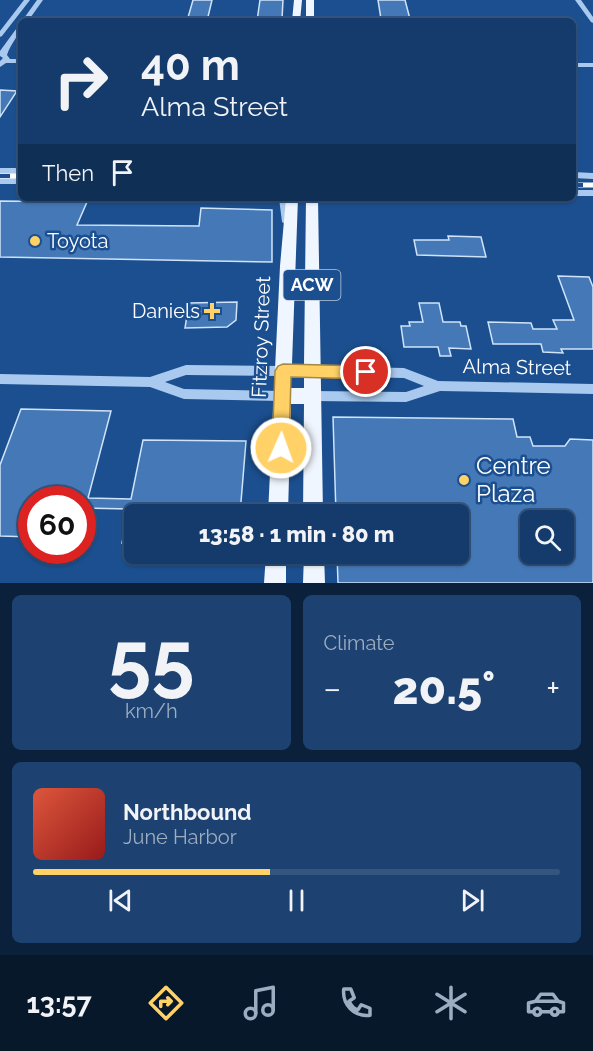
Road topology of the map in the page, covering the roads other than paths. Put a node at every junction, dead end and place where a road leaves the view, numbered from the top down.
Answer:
1 (27, 0) edge
2 (40, 0) edge
3 (298, 0) edge
4 (310, 0) edge
5 (578, 0) edge
6 (27, 18) edge
7 (296, 18) edge
8 (310, 18) edge
9 (593, 21) edge
10 (18, 30) edge
11 (0, 35) edge
12 (2, 58) edge
13 (18, 61) edge
14 (576, 65) edge
15 (593, 66) edge
16 (0, 171) edge
17 (18, 171) edge
18 (576, 175) edge
19 (593, 176) edge
20 (0, 181) edge
21 (18, 181) edge
22 (576, 193) edge
23 (593, 193) edge
24 (284, 201) edge
25 (292, 201) edge
26 (312, 201) edge
27 (290, 240) junction
28 (283, 371) junction
29 (312, 371) junction
30 (0, 379) edge
31 (150, 382) junction
32 (439, 386) junction
33 (593, 389) edge
34 (282, 396) junction
35 (312, 396) junction
36 (278, 504) edge
37 (314, 504) edge
38 (276, 564) edge
39 (314, 564) edge
40 (275, 583) edge
41 (314, 583) edge

1 - 11 street
2 - 6 street
3 - 7 main road
4 - 8 main road
5 - 9 street
10 - 12 street
12 - 13 street
14 - 15 street
16 - 17 street
18 - 19 street
20 - 21 street
22 - 23 street
24 - 27 street
25 - 27 main road, Fitzroy Street / ACW
26 - 29 main road, ACW
27 - 28 main road, Fitzroy Street / ACW
28 - 29 main road, Alma Street
28 - 31 street, Alma Street
28 - 34 main road, Fitzroy Street / ACW
29 - 32 street, Alma Street
29 - 35 main road, ACW
30 - 31 street, Alma Street
31 - 34 street, Alma Street
32 - 33 street, Alma Street
32 - 35 street, Alma Street
34 - 35 main road, Alma Street
34 - 36 main road, Fitzroy Street / ACW
35 - 37 main road, ACW
38 - 40 main road
39 - 41 main road

